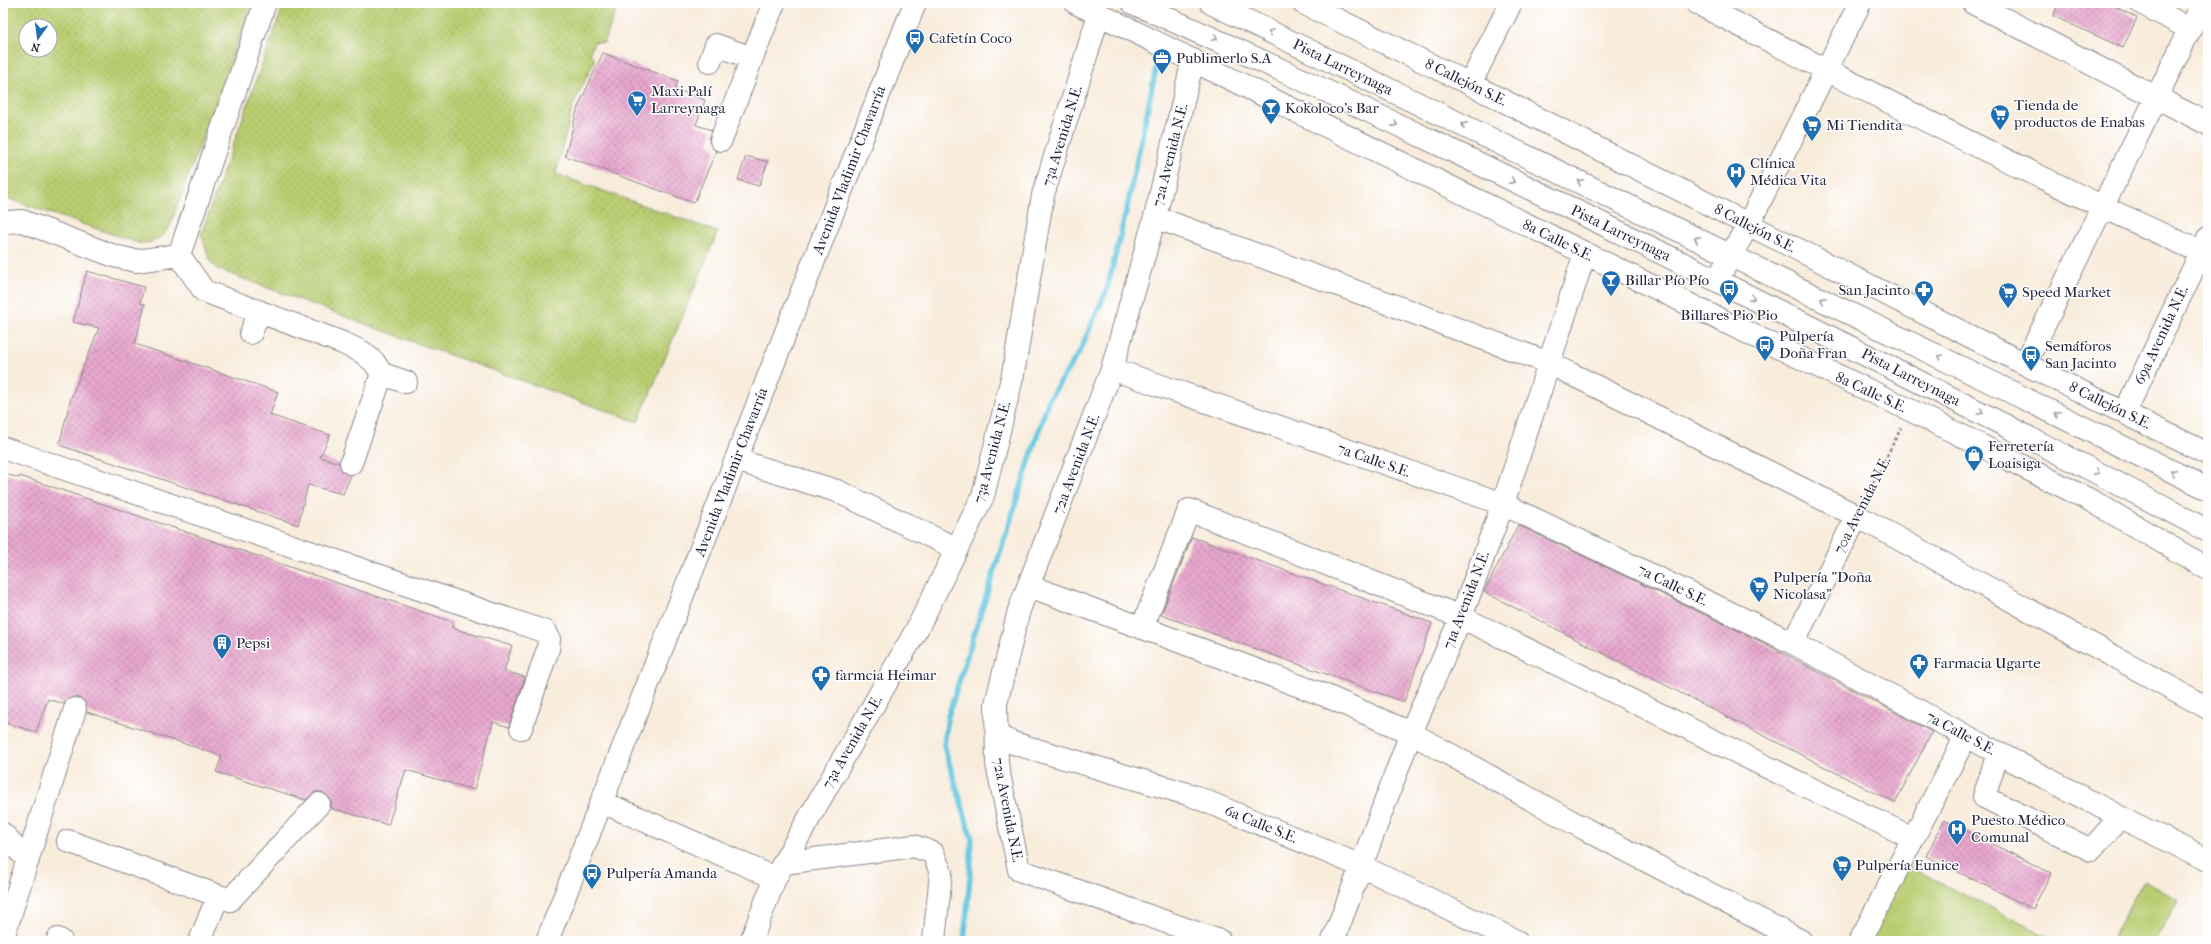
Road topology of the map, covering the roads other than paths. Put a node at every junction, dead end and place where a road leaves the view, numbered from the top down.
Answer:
1 (265, 3) edge
2 (915, 3) edge
3 (1076, 3) edge
4 (1211, 3) edge
5 (1303, 3) edge
6 (1511, 3) edge
7 (1697, 3) edge
8 (1860, 3) edge
9 (1973, 3) edge
10 (2141, 3) edge
11 (2203, 3) edge
12 (776, 7) edge
13 (1142, 7) edge
14 (1099, 14) junction
15 (2190, 29) junction
16 (1185, 56) junction
17 (752, 58) junction
18 (710, 62) dead end
19 (1826, 70) junction
20 (1470, 84) junction
21 (2158, 97) junction
22 (2208, 124) edge
23 (721, 140) dead end
24 (2102, 208) junction
25 (1155, 217) junction
26 (3, 224) edge
27 (1748, 225) junction
28 (2204, 245) edge
29 (1585, 253) junction
30 (179, 255) junction
31 (1732, 256) junction
32 (1717, 280) junction
33 (259, 312) junction
34 (251, 333) dead end
35 (1549, 363) junction
36 (2025, 364) junction
37 (1112, 369) junction
38 (382, 374) junction
39 (406, 382) dead end
40 (2125, 412) junction
41 (3, 448) edge
42 (2208, 454) edge
43 (736, 460) junction
44 (351, 463) dead end
45 (2208, 489) edge
46 (1502, 504) junction
47 (1857, 516) junction
48 (2208, 531) edge
49 (957, 549) junction
50 (2208, 569) edge
51 (1029, 586) junction
52 (1461, 617) junction
53 (1142, 628) junction
54 (1793, 643) junction
55 (75, 708) dead end
56 (2208, 708) edge
57 (521, 728) dead end
58 (1411, 733) junction
59 (996, 735) junction
60 (1966, 736) junction
61 (1998, 753) junction
62 (602, 802) junction
63 (319, 804) dead end
64 (2120, 817) junction
65 (3, 834) edge
66 (1912, 838) junction
67 (68, 841) dead end
68 (28, 860) junction
69 (2208, 860) edge
70 (1361, 866) junction
71 (780, 870) junction
72 (218, 896) junction
73 (3, 938) edge
74 (200, 941) edge
75 (547, 941) edge
76 (751, 941) edge
77 (934, 941) edge
78 (1220, 941) edge
79 (1333, 941) edge
80 (1516, 941) edge
81 (1801, 941) edge
82 (1860, 941) edge

1 - 30 street
2 - 43 street, Avenida Vladimir Chavarría
3 - 14 street, 8a Calle S.E.
31 -> 4 street, Pista Larreynaga
5 - 20 street, 8 Callejón S.E.
6 - 20 street
7 - 19 street
8 - 19 street
9 - 21 street
10 - 15 street
11 - 15 street
12 - 17 street
13 -> 32 street, Pista Larreynaga
14 - 16 street, 8a Calle S.E.
14 - 49 street, 73a Avenida N.E.
15 - 21 street
16 - 25 street, 72a Avenida N.E.
16 - 29 street, 8a Calle S.E.
17 - 18 street
17 - 23 street
19 - 24 street
19 - 27 street
20 - 27 street, 8 Callejón S.E.
21 - 22 street
21 - 24 street
24 - 28 street
24 - 36 street
25 - 35 street
25 - 37 street, 72a Avenida N.E.
26 - 30 street
27 - 31 street
27 - 36 street, 8 Callejón S.E.
28 - 40 street, 69a Avenida N.E.
29 - 35 street, 71a Avenida N.E.
29 - 50 street, 8a Calle S.E.
30 - 33 street
31 - 32 street
45 -> 31 street, Pista Larreynaga
32 -> 48 street, Pista Larreynaga
33 - 34 street
33 - 38 street
35 - 46 street, 71a Avenida N.E.
35 - 47 street
36 - 40 street, 8 Callejón S.E.
37 - 46 street, 7a Calle S.E.
37 - 51 street, 72a Avenida N.E.
38 - 39 street
38 - 44 street
40 - 42 street, 8 Callejón S.E.
41 - 57 street
43 - 49 street
43 - 62 street, Avenida Vladimir Chavarría
46 - 52 street, 71a Avenida N.E.
46 - 54 street, 7a Calle S.E.
47 - 54 street, 70a Avenida N.E.
47 - 56 street
49 - 71 street, 73a Avenida N.E.
51 - 53 street
51 - 59 street, 72a Avenida N.E.
52 - 53 street
52 - 58 street, 71a Avenida N.E.
52 - 66 street
53 - 58 street
54 - 60 street, 7a Calle S.E.
55 - 68 street
58 - 70 street, 71a Avenida N.E.
58 - 81 street
59 - 70 street, 6a Calle S.E.
59 - 78 street, 72a Avenida N.E.
60 - 61 street, 7a Calle S.E.
60 - 66 street
61 - 64 street, 7a Calle S.E.
61 - 64 street
62 - 71 street
62 - 75 street, Avenida Vladimir Chavarría
63 - 72 street
64 - 69 street, 7a Calle S.E.
65 - 68 street
66 - 82 street
67 - 72 street
68 - 73 street
70 - 79 street, 71a Avenida N.E.
70 - 80 street, 6a Calle S.E.
71 - 76 street, 73a Avenida N.E.
71 - 77 street
72 - 74 street

